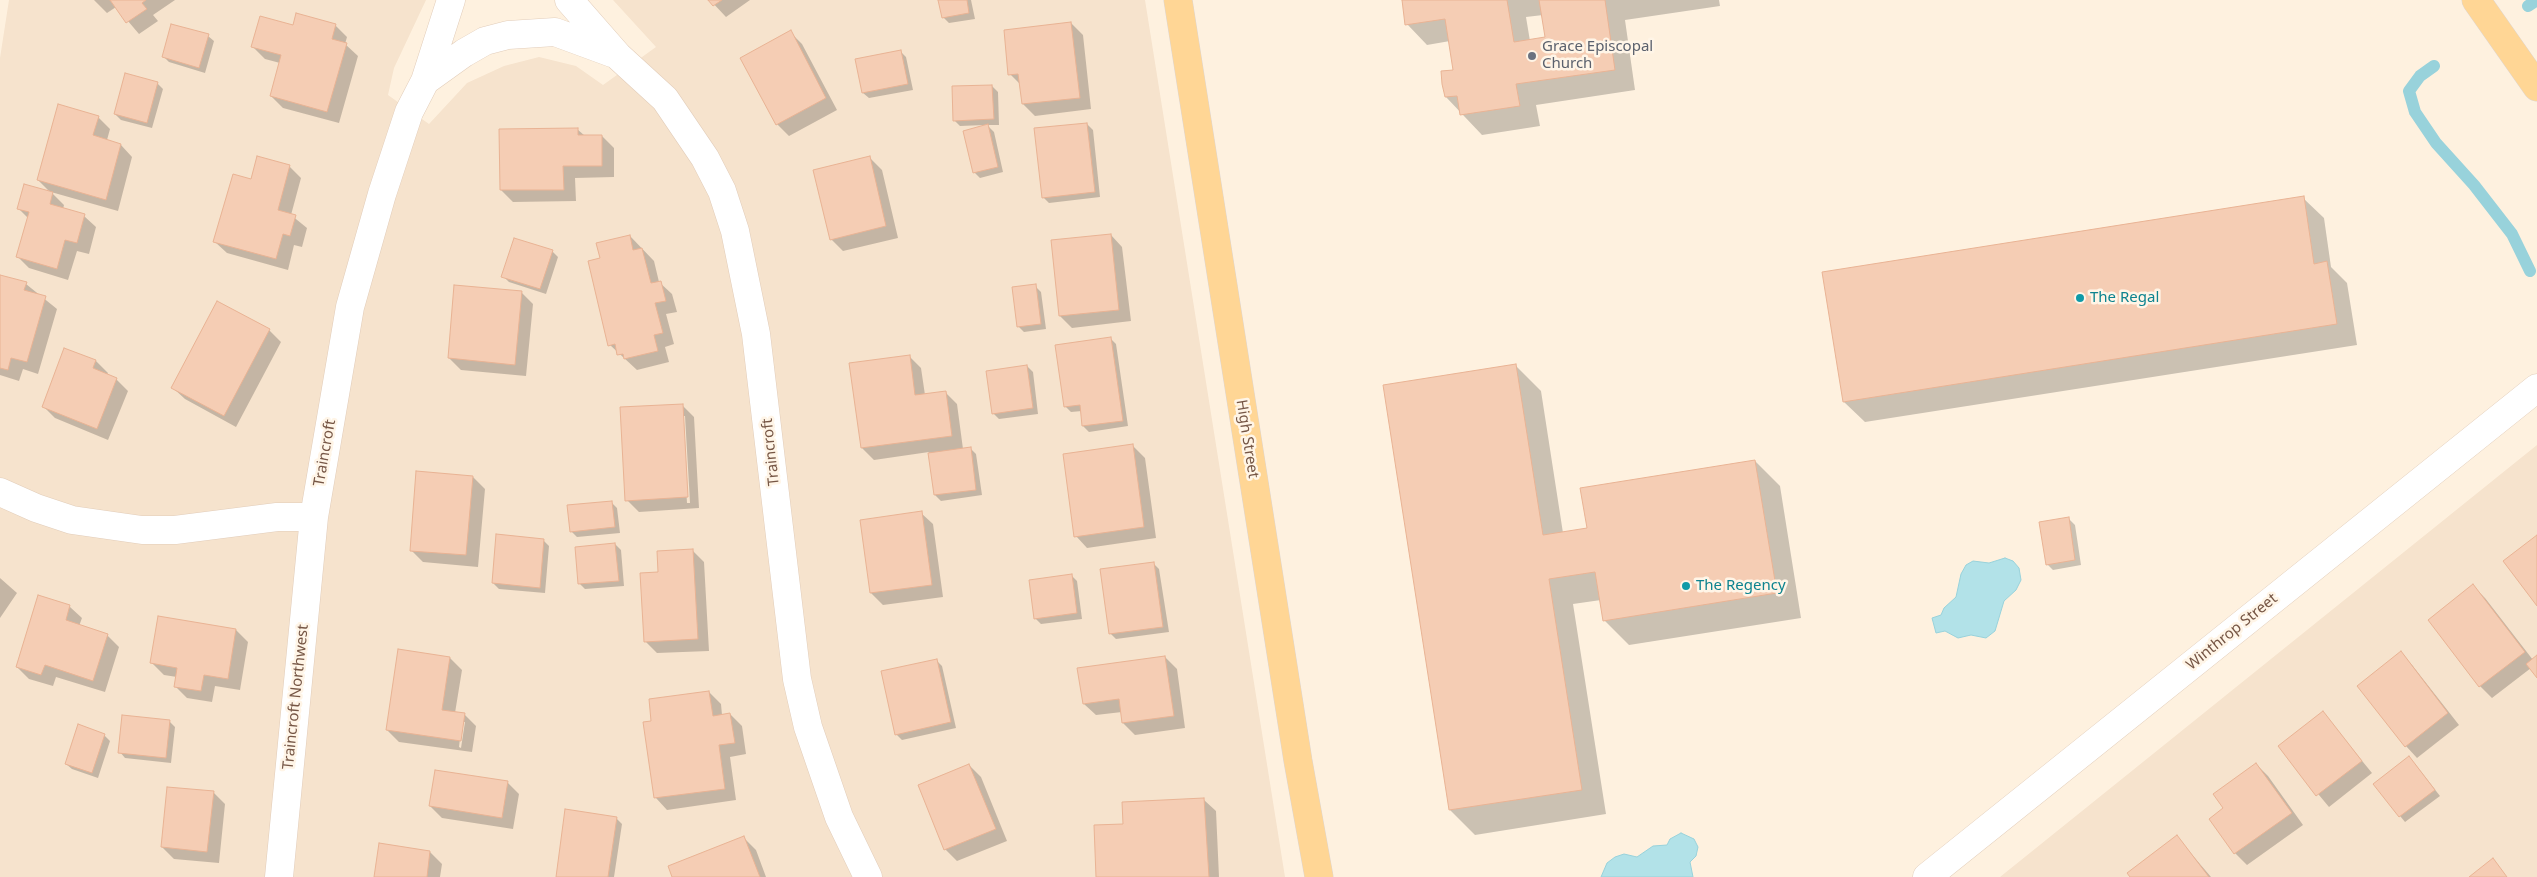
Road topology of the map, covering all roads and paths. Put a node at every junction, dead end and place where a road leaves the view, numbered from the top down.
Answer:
1 (451, 0) edge
2 (569, 0) edge
3 (1178, 0) edge
4 (2476, 0) edge
5 (618, 56) junction
6 (425, 81) junction
7 (2537, 86) edge
8 (2537, 388) edge
9 (0, 492) edge
10 (314, 517) junction
11 (279, 877) edge
12 (868, 877) edge
13 (1319, 877) edge
14 (1927, 877) edge

1 - 6 street, Traincroft
2 - 5 street, Traincroft
3 - 13 main road, High Street
4 - 7 main road
5 - 6 street, Traincroft
5 - 12 street, Traincroft
6 - 10 street, Traincroft
8 - 14 street, Winthrop Street
9 - 10 street
10 - 11 street, Traincroft Northwest

